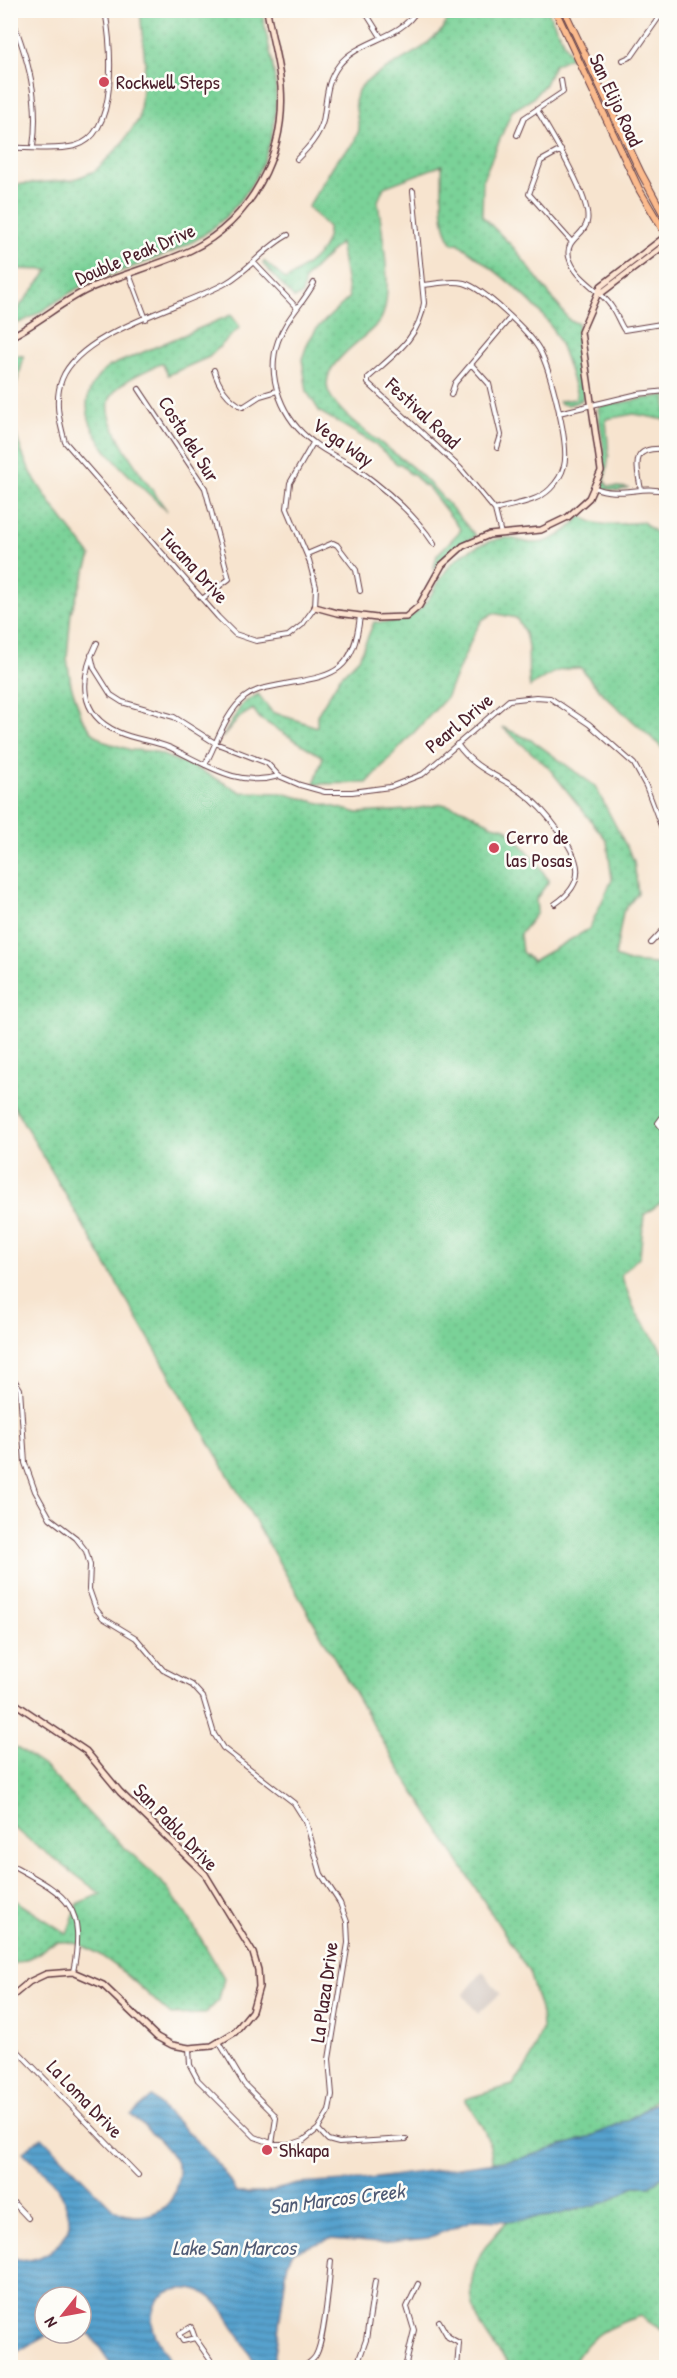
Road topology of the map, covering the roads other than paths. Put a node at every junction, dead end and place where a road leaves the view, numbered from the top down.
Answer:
1 (105, 10) edge
2 (267, 10) edge
3 (364, 10) edge
4 (417, 10) edge
5 (555, 10) edge
6 (564, 10) edge
7 (664, 10) edge
8 (10, 13) edge
9 (381, 37) junction
10 (623, 60) dead end
11 (561, 80) dead end
12 (537, 111) junction
13 (517, 135) dead end
14 (33, 147) junction
15 (10, 148) edge
16 (561, 150) junction
17 (297, 159) dead end
18 (413, 191) dead end
19 (666, 219) edge
20 (288, 235) dead end
21 (666, 235) edge
22 (571, 241) junction
23 (666, 244) edge
24 (255, 264) junction
25 (129, 274) junction
26 (314, 284) dead end
27 (423, 285) junction
28 (600, 294) junction
29 (296, 307) junction
30 (510, 318) junction
31 (146, 319) junction
32 (661, 324) dead end
33 (10, 337) edge
34 (471, 364) junction
35 (214, 370) dead end
36 (139, 389) dead end
37 (277, 391) junction
38 (666, 391) edge
39 (451, 395) dead end
40 (593, 405) junction
41 (559, 413) junction
42 (313, 443) junction
43 (497, 448) dead end
44 (666, 449) edge
45 (593, 487) junction
46 (641, 490) junction
47 (666, 492) edge
48 (495, 510) junction
49 (501, 534) junction
50 (434, 544) dead end
51 (307, 554) junction
52 (360, 591) dead end
53 (202, 599) junction
54 (315, 607) junction
55 (360, 616) junction
56 (97, 643) dead end
57 (91, 655) junction
58 (215, 743) junction
59 (457, 744) junction
60 (205, 765) junction
61 (279, 776) junction
62 (666, 839) edge
63 (555, 904) dead end
64 (666, 927) edge
65 (651, 943) dead end
66 (666, 1112) edge
67 (666, 1133) edge
68 (10, 1373) edge
69 (10, 1700) edge
70 (10, 1864) edge
71 (73, 1972) junction
72 (10, 1998) edge
73 (219, 2042) junction
74 (10, 2043) edge
75 (189, 2048) junction
76 (318, 2129) junction
77 (406, 2139) dead end
78 (272, 2144) junction
79 (138, 2175) dead end
80 (10, 2199) edge
81 (28, 2218) dead end
82 (331, 2261) dead end
83 (375, 2281) dead end
84 (418, 2284) dead end
85 (439, 2321) dead end
86 (195, 2338) junction
87 (216, 2367) edge
88 (303, 2367) edge
89 (356, 2367) edge
90 (405, 2367) edge
91 (457, 2367) edge

1 - 14 street
2 - 25 street, Double Peak Drive
3 - 9 street
4 - 9 street
5 - 21 main road, San Elijo Road
6 - 19 main road, San Elijo Road
7 - 10 street
8 - 14 street
9 - 17 street
11 - 12 street
12 - 13 street
12 - 16 street
14 - 15 street
16 - 22 street
16 - 22 street
18 - 27 street
20 - 24 street, Tucana Drive
21 - 28 street
22 - 28 street
23 - 28 street
24 - 29 street
24 - 31 street, Tucana Drive
25 - 31 street
25 - 33 street, Double Peak Drive
26 - 29 street, Vega Way
27 - 30 street
27 - 48 street, Festival Road
28 - 32 street
28 - 40 street
29 - 37 street, Vega Way
30 - 34 street
30 - 41 street
31 - 53 street, Tucana Drive
34 - 39 street
34 - 43 street
35 - 37 street
36 - 53 street, Costa del Sur
37 - 42 street, Vega Way
38 - 40 street
40 - 41 street
40 - 45 street
41 - 48 street
42 - 50 street, Vega Way
42 - 51 street
44 - 46 street
45 - 46 street
45 - 49 street
46 - 47 street
48 - 49 street, Festival Road
49 - 55 street
51 - 52 street
51 - 54 street
53 - 54 street, Tucana Drive
54 - 55 street
55 - 58 street
56 - 57 street
57 - 58 street, Pearl Drive
57 - 60 street
58 - 60 street
58 - 61 street, Pearl Drive
59 - 61 street, Pearl Drive
59 - 62 street, Pearl Drive
59 - 63 street
60 - 61 street
64 - 65 street
66 - 67 street
68 - 76 street, La Plaza Drive
69 - 73 street, San Pablo Drive
70 - 71 street
71 - 72 street, San Pablo Drive
71 - 75 street, San Pablo Drive
73 - 75 street, San Pablo Drive
73 - 78 street
74 - 79 street, La Loma Drive
75 - 78 street
76 - 77 street
76 - 78 street
80 - 81 street
82 - 88 street
83 - 89 street
84 - 90 street
85 - 91 street
86 - 86 street
86 - 87 street

